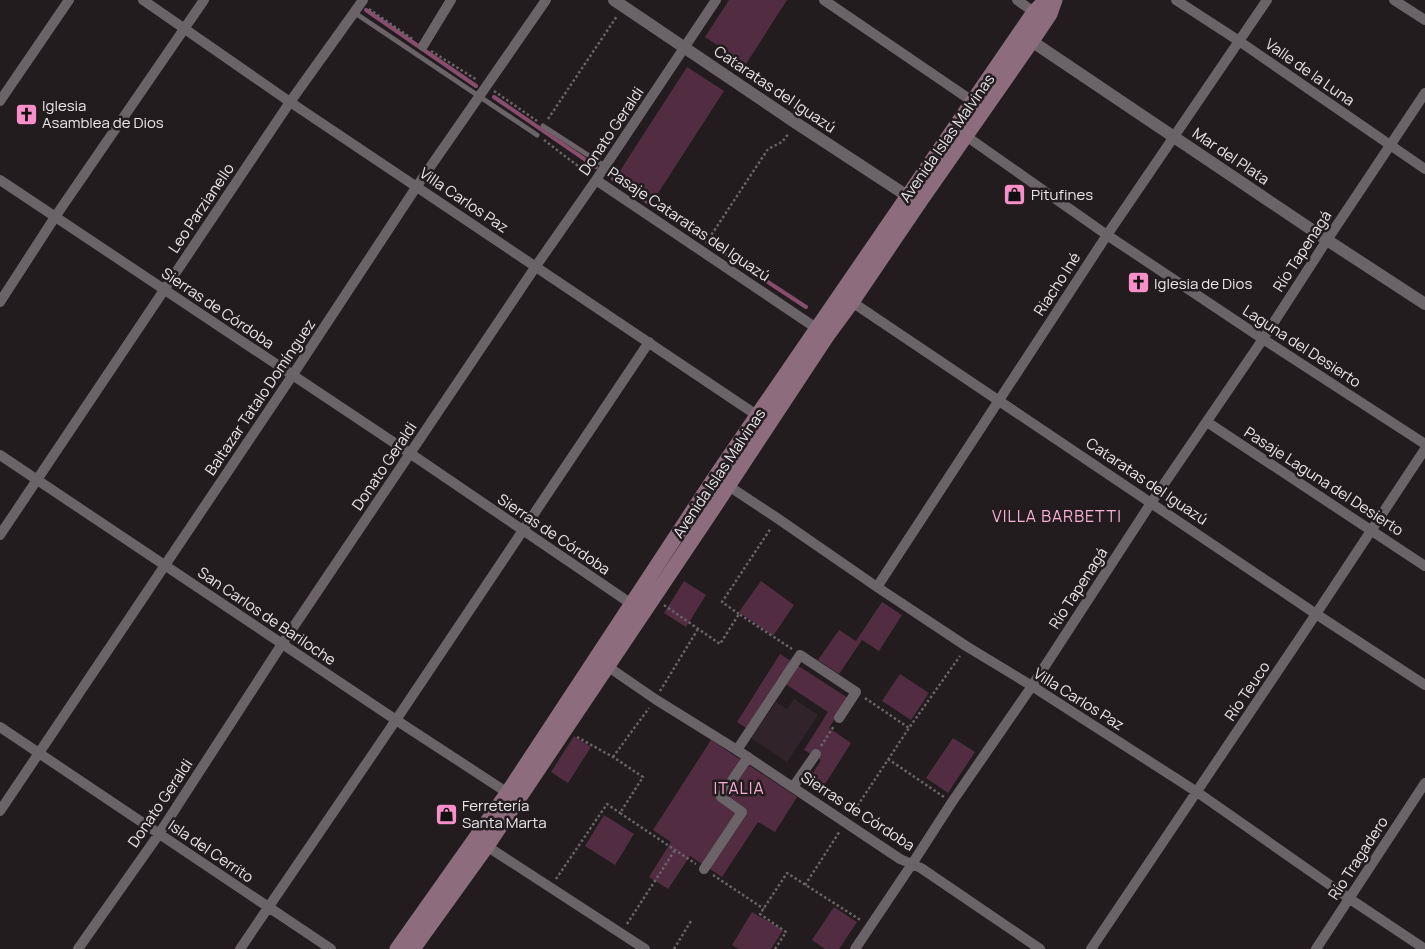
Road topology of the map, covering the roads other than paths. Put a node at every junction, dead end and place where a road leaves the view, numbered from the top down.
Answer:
1 (69, 0) edge
2 (143, 0) edge
3 (204, 0) edge
4 (451, 0) edge
5 (546, 0) edge
6 (716, 0) edge
7 (824, 0) edge
8 (1018, 0) edge
9 (1046, 0) edge
10 (1055, 0) edge
11 (1176, 0) edge
12 (1267, 0) edge
13 (1394, 0) edge
14 (362, 1) edge
15 (618, 3) edge
16 (1034, 12) junction
17 (355, 13) junction
18 (1425, 20) edge
19 (184, 29) junction
20 (1026, 37) junction
21 (1239, 41) junction
22 (422, 46) road end
23 (684, 48) junction
24 (1425, 93) edge
25 (480, 96) junction
26 (0, 101) edge
27 (972, 101) junction
28 (290, 102) junction
29 (985, 109) junction
30 (543, 126) road end
31 (537, 135) road end
32 (966, 136) junction
33 (1173, 137) junction
34 (1389, 145) junction
35 (605, 166) junction
36 (1425, 169) edge
37 (0, 180) edge
38 (596, 180) junction
39 (417, 186) junction
40 (913, 200) junction
41 (55, 218) junction
42 (1107, 235) junction
43 (1327, 240) junction
44 (536, 266) junction
45 (164, 290) junction
46 (0, 302) edge
47 (852, 302) junction
48 (1425, 304) edge
49 (822, 332) junction
50 (1263, 339) junction
51 (649, 342) junction
52 (292, 376) junction
53 (998, 401) junction
54 (764, 419) junction
55 (1207, 422) junction
56 (1425, 444) edge
57 (1425, 449) edge
58 (411, 454) junction
59 (0, 455) edge
60 (715, 477) junction
61 (37, 480) junction
62 (728, 486) junction
63 (1151, 503) junction
64 (1372, 530) junction
65 (523, 531) junction
66 (0, 535) edge
67 (165, 566) junction
68 (1425, 566) edge
69 (876, 587) junction
70 (637, 608) junction
71 (1316, 614) junction
72 (282, 644) junction
73 (607, 666) junction
74 (1425, 685) edge
75 (1032, 686) junction
76 (840, 718) road end
77 (396, 720) junction
78 (0, 727) edge
79 (737, 750) junction
80 (39, 753) junction
81 (816, 754) road end
82 (748, 757) junction
83 (1425, 783) edge
84 (793, 787) junction
85 (1197, 792) junction
86 (513, 796) junction
87 (0, 811) edge
88 (159, 834) junction
89 (481, 843) junction
90 (912, 864) junction
91 (704, 869) road end
92 (1350, 899) junction
93 (268, 907) junction
94 (634, 946) edge
95 (78, 949) edge
96 (240, 949) edge
97 (331, 949) edge
98 (397, 949) edge
99 (413, 949) edge
100 (645, 949) edge
101 (854, 949) edge
102 (1040, 949) edge
103 (1091, 949) edge
104 (1316, 949) edge
105 (1425, 949) edge

1 - 26 street
2 - 19 street, Villa Carlos Paz
3 - 19 street
4 - 22 street
5 - 25 street, Baltazar Tatalo Domínguez
6 - 23 street, Donato Geraldi
7 - 27 street
8 - 16 street
9 - 16 main road, Avenida Islas Malvinas
10 - 20 main road, Avenida Islas Malvinas
11 - 21 street, Valle de la Luna
12 - 21 street, Riacho Iné
13 - 18 street
14 - 17 street, Leo Parzianello
15 - 23 street, Cataratas del Iguazú
16 - 20 main road, Avenida Islas Malvinas
17 - 25 lane
17 - 28 street, Leo Parzianello
19 - 28 street, Villa Carlos Paz
19 - 41 street
20 - 27 main road, Avenida Islas Malvinas
20 - 29 main road, Avenida Islas Malvinas
20 - 33 street, Mar del Plata
21 - 33 street, Riacho Iné
21 - 34 street, Valle de la Luna
23 - 35 street, Donato Geraldi
23 - 40 street, Cataratas del Iguazú
24 - 34 street, Río Tapenagá
25 - 31 lane
25 - 39 street, Baltazar Tatalo Domínguez
27 - 29 street
27 - 40 main road, Avenida Islas Malvinas
28 - 39 street, Villa Carlos Paz
28 - 45 street, Leo Parzianello
29 - 32 main road, Avenida Islas Malvinas
30 - 35 lane
32 - 40 main road, Avenida Islas Malvinas
32 - 42 street, Laguna del Desierto
33 - 42 street, Riacho Iné
33 - 43 street, Mar del Plata
34 - 36 street, Valle de la Luna
34 - 43 street, Río Tapenagá
35 - 38 street, Donato Geraldi
37 - 41 street, Sierras de Córdoba
38 - 44 street, Donato Geraldi
38 - 49 street, Pasaje Cataratas del Iguazú
39 - 44 street, Villa Carlos Paz
39 - 52 street, Baltazar Tatalo Domínguez
40 - 47 main road, Avenida Islas Malvinas
40 - 49 main road, Avenida Islas Malvinas
41 - 45 street, Sierras de Córdoba
41 - 46 street
42 - 50 street, Laguna del Desierto
42 - 53 street, Riacho Iné
43 - 48 street, Mar del Plata
43 - 50 street, Río Tapenagá
44 - 51 street, Villa Carlos Paz
44 - 58 street, Donato Geraldi
45 - 52 street, Sierras de Córdoba
45 - 61 street, Leo Parzianello
47 - 49 main road, Avenida Islas Malvinas
47 - 53 street, Cataratas del Iguazú
49 - 54 main road, Avenida Islas Malvinas
50 - 55 street, Río Tapenagá
50 - 56 street, Laguna del Desierto
51 - 54 street, Villa Carlos Paz
51 - 65 street
52 - 58 street, Sierras de Córdoba
52 - 67 street, Baltazar Tatalo Domínguez
53 - 63 street, Cataratas del Iguazú
53 - 69 street, Riacho Iné
54 - 60 main road, Avenida Islas Malvinas
54 - 62 main road, Avenida Islas Malvinas
55 - 63 street, Río Tapenagá
55 - 64 street, Pasaje Laguna del Desierto
57 - 64 street, Río Teuco
58 - 65 street, Sierras de Córdoba
58 - 72 street, Donato Geraldi
59 - 61 street, San Carlos de Bariloche
60 - 62 street, Villa Carlos Paz
60 - 70 main road, Avenida Islas Malvinas
61 - 66 street, Leo Parzianello
61 - 67 street, San Carlos de Bariloche
62 - 69 street, Villa Carlos Paz
62 - 70 main road, Avenida Islas Malvinas
63 - 71 street, Cataratas del Iguazú
63 - 75 street, Río Tapenagá
64 - 68 street, Pasaje Laguna del Desierto
64 - 71 street, Río Teuco
65 - 70 street, Sierras de Córdoba
65 - 77 street
67 - 72 street, San Carlos de Bariloche
67 - 80 street, Baltazar Tatalo Domínguez
69 - 75 street, Villa Carlos Paz
70 - 73 main road, Avenida Islas Malvinas
70 - 86 main road, Avenida Islas Malvinas
71 - 74 street, Cataratas del Iguazú
71 - 85 street, Río Teuco
72 - 77 street, San Carlos de Bariloche
72 - 88 street, Donato Geraldi
73 - 79 street, Sierras de Córdoba
73 - 86 main road, Avenida Islas Malvinas
75 - 85 street, Villa Carlos Paz
75 - 90 street, Río Tapenagá
76 - 79 street
77 - 86 street, San Carlos de Bariloche
77 - 93 street
78 - 80 street, Isla del Cerrito
79 - 82 street, Sierras de Córdoba
80 - 87 street, Baltazar Tatalo Domínguez
80 - 88 street, Isla del Cerrito
81 - 84 street
82 - 84 street, Sierras de Córdoba
82 - 91 street
83 - 92 street, Río Tragadero
84 - 90 street, Sierras de Córdoba
85 - 92 street, Villa Carlos Paz
85 - 103 street, Río Teuco
86 - 89 main road, Avenida Islas Malvinas
88 - 93 street, Isla del Cerrito
88 - 95 street, Donato Geraldi
89 - 94 street
89 - 98 main road, Avenida Islas Malvinas
89 - 99 main road, Avenida Islas Malvinas
90 - 101 street, Río Tapenagá
90 - 102 street, Sierras de Córdoba
92 - 104 street, Río Tragadero
92 - 105 street, Villa Carlos Paz
93 - 96 street
93 - 97 street, Isla del Cerrito
94 - 100 street

